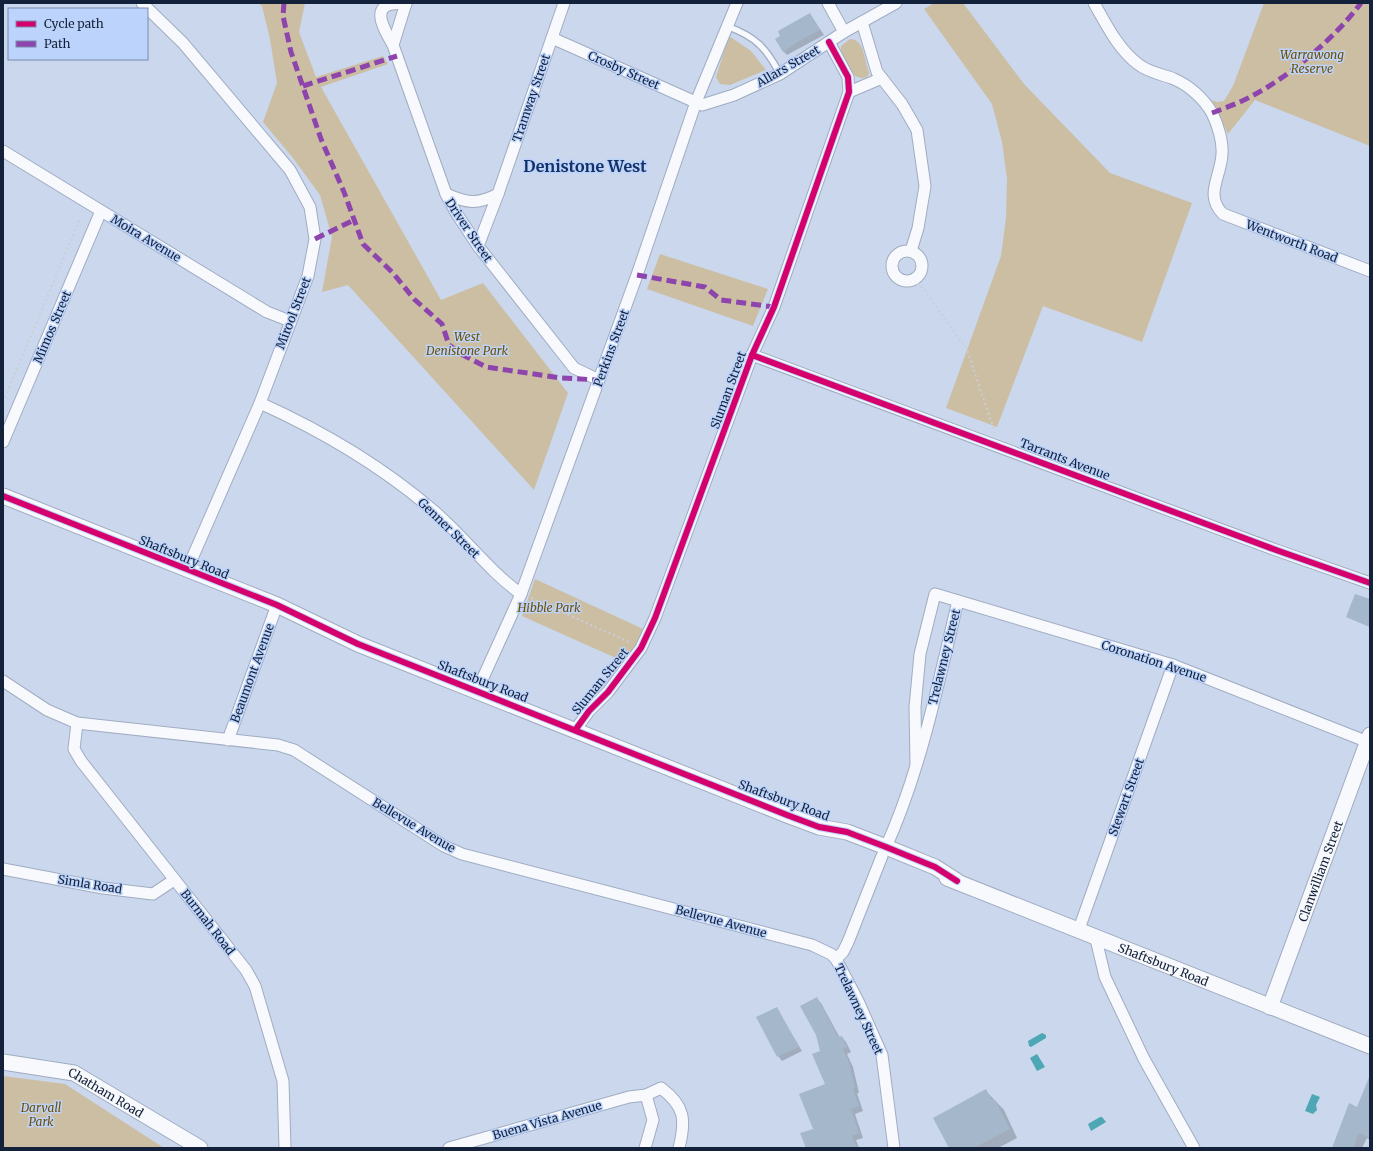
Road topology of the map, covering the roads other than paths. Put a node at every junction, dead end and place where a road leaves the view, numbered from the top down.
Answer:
1 (564, 3) edge
2 (737, 3) edge
3 (828, 3) edge
4 (896, 3) edge
5 (1094, 3) edge
6 (406, 4) edge
7 (148, 9) edge
8 (862, 22) junction
9 (728, 27) junction
10 (844, 32) junction
11 (552, 38) junction
12 (829, 42) junction
13 (393, 44) junction
14 (780, 74) junction
15 (882, 78) junction
16 (849, 92) junction
17 (696, 102) junction
18 (3, 151) edge
19 (446, 194) junction
20 (498, 194) junction
21 (101, 211) junction
22 (478, 246) junction
23 (911, 251) junction
24 (1370, 271) edge
25 (290, 321) junction
26 (752, 355) junction
27 (599, 380) junction
28 (260, 403) junction
29 (3, 442) edge
30 (3, 496) edge
31 (187, 570) junction
32 (1370, 583) edge
33 (521, 594) junction
34 (958, 601) junction
35 (277, 605) junction
36 (1173, 665) junction
37 (3, 681) edge
38 (478, 691) junction
39 (77, 723) junction
40 (576, 730) junction
41 (1369, 738) edge
42 (228, 740) junction
43 (916, 765) junction
44 (884, 851) junction
45 (3, 869) edge
46 (174, 880) junction
47 (1079, 929) junction
48 (1095, 935) junction
49 (836, 959) junction
50 (1270, 1007) junction
51 (1370, 1046) edge
52 (3, 1062) edge
53 (646, 1095) junction
54 (200, 1148) edge
55 (286, 1148) edge
56 (449, 1148) edge
57 (645, 1148) edge
58 (679, 1148) edge
59 (894, 1148) edge
60 (1194, 1148) edge

1 - 11 street, Tramway Street
2 - 9 street, Perkins Street
3 - 10 street
4 - 8 street, Allars Street
5 - 24 street, Wentworth Road
6 - 13 street, Driver Street
6 - 13 street, Driver Street
7 - 25 street, Mirool Street
8 - 10 street, Allars Street
8 - 15 street
9 - 14 lane
9 - 17 street, Perkins Street
10 - 12 street, Allars Street
11 - 17 street, Crosby Street
11 - 20 street, Tramway Street
12 - 14 street, Allars Street
12 - 16 street, Sluman Street
13 - 19 street, Driver Street
14 - 17 street, Allars Street
15 - 16 street
15 - 23 street
16 - 26 street, Sluman Street
17 - 27 street, Perkins Street
18 - 21 street, Moira Avenue
19 - 20 street
19 - 22 street, Driver Street
20 - 22 street, Tramway Street
21 - 25 street, Moira Avenue
21 - 29 street, Mimos Street
22 - 27 street, Driver Street
23 - 23 street
25 - 28 street, Mirool Street
26 - 32 street, Tarrants Avenue
26 - 40 street, Sluman Street
27 - 33 street, Perkins Street
28 - 31 street, Mirool Street
28 - 33 street, Genner Street
30 - 31 street, Shaftsbury Road
31 - 35 street, Shaftsbury Road
33 - 38 street, Perkins Street
34 - 36 street, Coronation Avenue
34 - 43 street, Trelawney Street
34 - 43 street, Trelawney Street
35 - 38 street, Shaftsbury Road
35 - 42 street, Beaumont Avenue
36 - 41 street, Coronation Avenue
36 - 47 street, Stewart Street
37 - 39 street, Bellevue Avenue
38 - 40 street, Shaftsbury Road
39 - 42 street, Bellevue Avenue
39 - 46 street, Burmah Road
40 - 44 street, Shaftsbury Road
41 - 50 street, Clanwilliam Street
42 - 49 street, Bellevue Avenue
43 - 44 street, Trelawney Street
44 - 47 street, Shaftsbury Road
44 - 49 street, Trelawney Street
45 - 46 street, Simla Road
46 - 55 street, Burmah Road
47 - 48 street, Shaftsbury Road
48 - 50 street, Shaftsbury Road
48 - 60 street
49 - 59 street, Trelawney Street
50 - 51 street, Shaftsbury Road
52 - 54 street, Chatham Road
53 - 56 street, Buena Vista Avenue
53 - 57 street
53 - 58 street, Buena Vista Avenue

